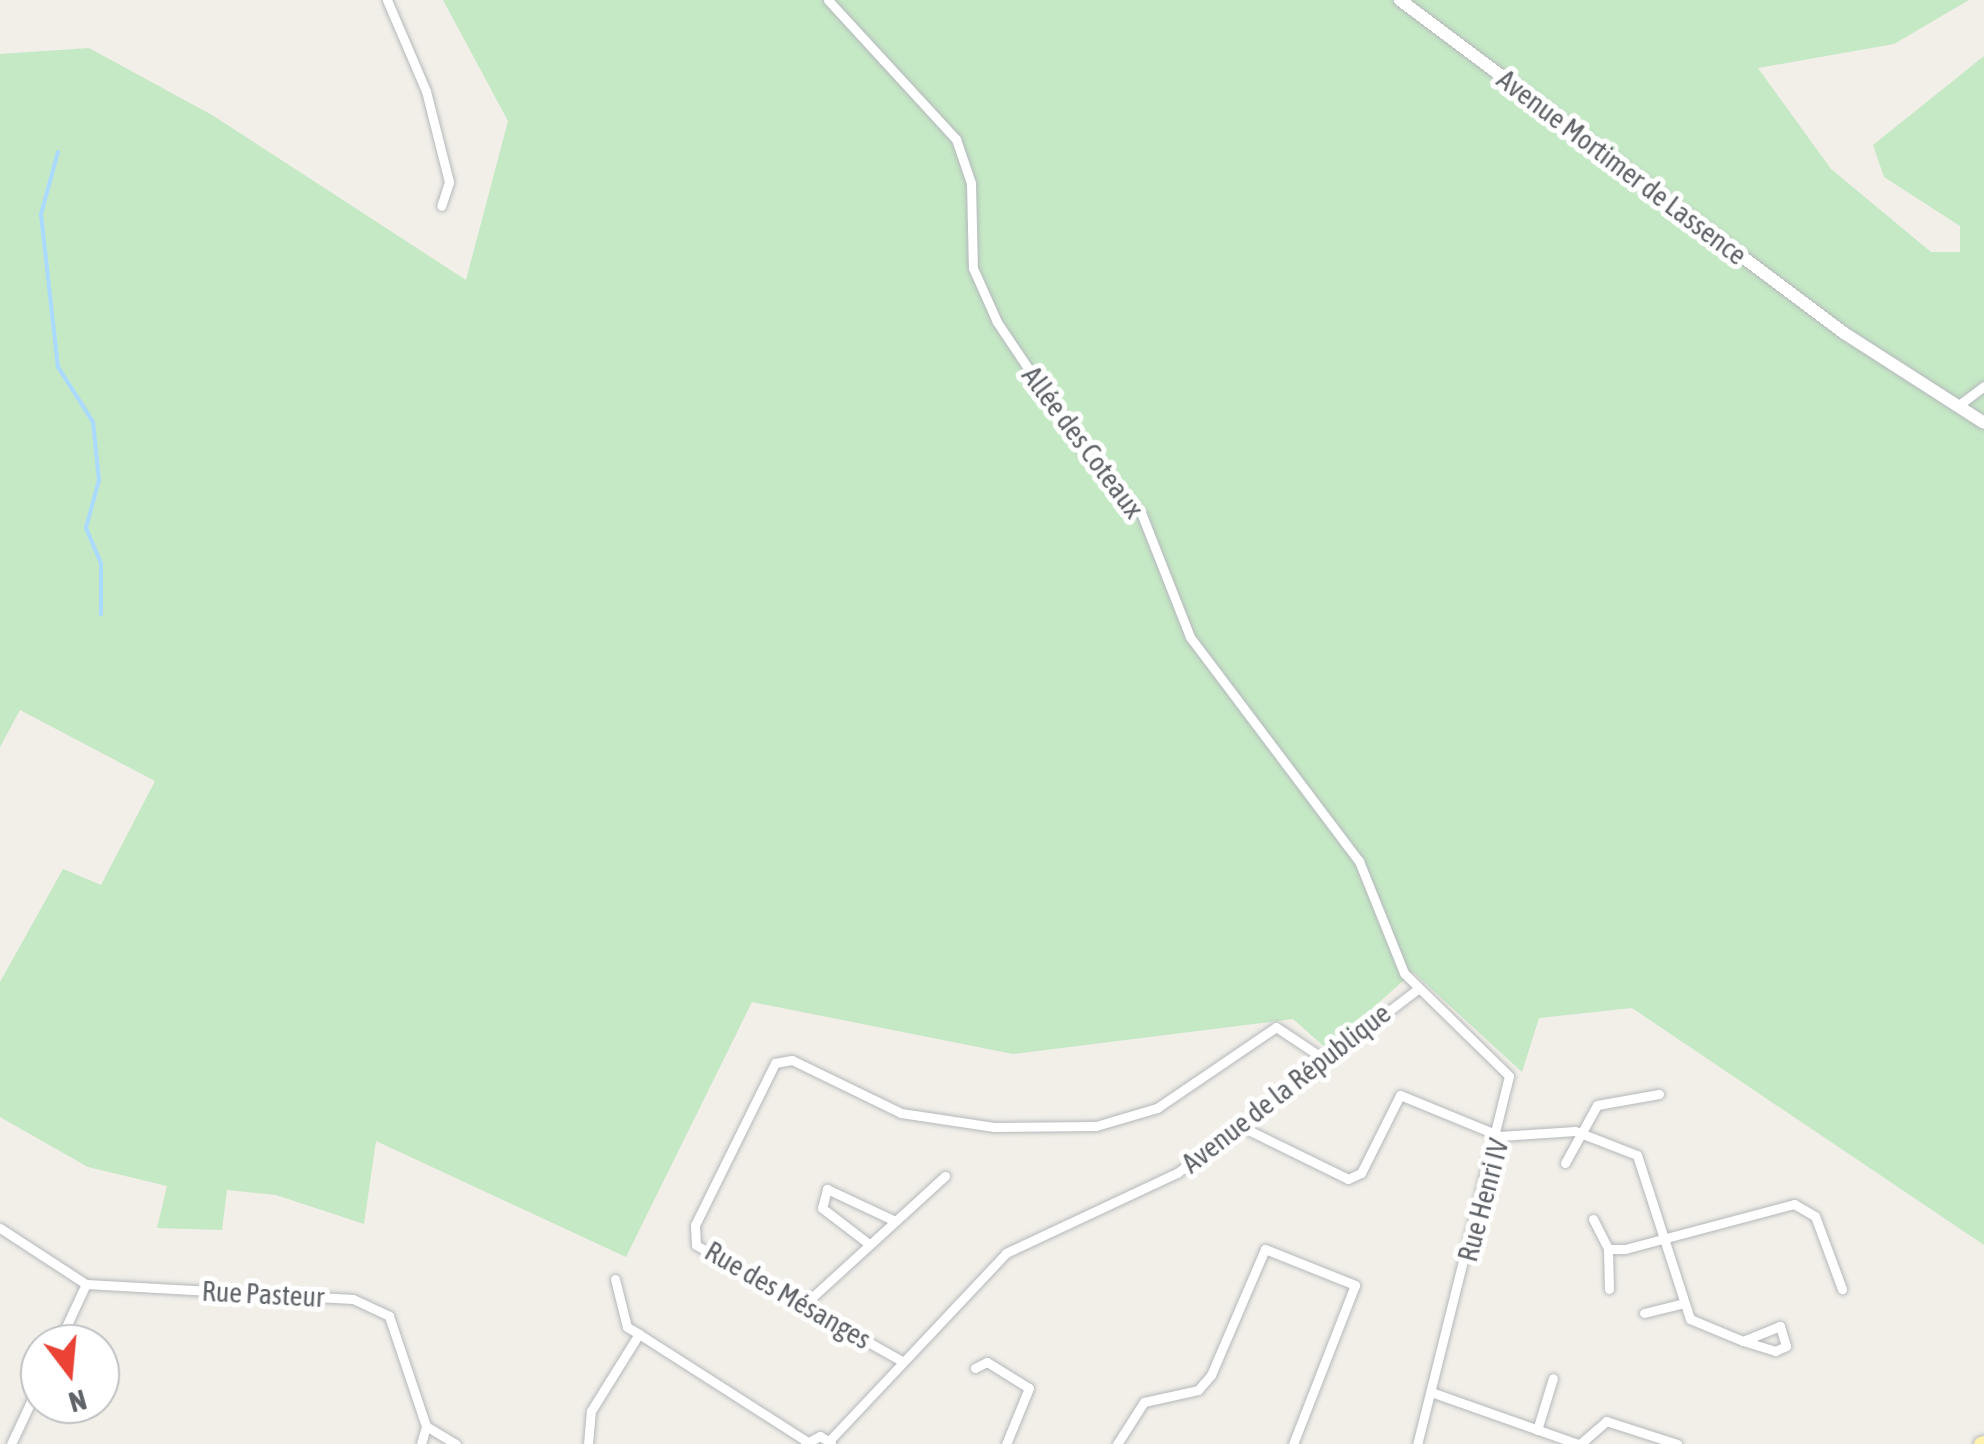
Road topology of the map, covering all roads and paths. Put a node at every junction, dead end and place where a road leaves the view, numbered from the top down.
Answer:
1 (387, 0) edge
2 (828, 0) edge
3 (1400, 0) edge
4 (442, 206) dead end
5 (1984, 386) edge
6 (1959, 405) junction
7 (1984, 423) edge
8 (1418, 989) junction
9 (1327, 1061) junction
10 (1659, 1094) dead end
11 (1242, 1127) junction
12 (1575, 1131) junction
13 (1500, 1136) junction
14 (1565, 1163) dead end
15 (945, 1176) dead end
16 (1593, 1219) dead end
17 (895, 1220) junction
18 (0, 1228) edge
19 (1663, 1238) junction
20 (869, 1244) junction
21 (1608, 1249) junction
22 (615, 1280) dead end
23 (86, 1284) junction
24 (1842, 1289) dead end
25 (1609, 1290) dead end
26 (807, 1302) junction
27 (1681, 1304) junction
28 (1644, 1313) dead end
29 (67, 1324) edge
30 (639, 1334) junction
31 (1743, 1341) dead end
32 (900, 1360) junction
33 (975, 1368) dead end
34 (1552, 1378) dead end
35 (1431, 1392) junction
36 (426, 1426) junction
37 (1537, 1430) junction
38 (830, 1442) edge
39 (805, 1443) edge
40 (422, 1444) edge
41 (456, 1444) edge
42 (588, 1444) edge
43 (1006, 1444) edge
44 (1117, 1444) edge
45 (1293, 1444) edge
46 (1417, 1444) edge
47 (1579, 1444) edge
48 (1677, 1444) edge

1 - 4 street
2 - 8 street, Allée des Coteaux
3 - 6 street, Avenue Mortimer de Lassence
5 - 6 street
6 - 7 street, Avenue Mortimer de Lassence
8 - 9 street, Avenue de la République
8 - 13 street, Rue Henri IV
9 - 11 street, Avenue de la République
9 - 26 street, Rue des Mésanges
10 - 12 street
11 - 13 street
11 - 32 street, Avenue de la République
12 - 13 street
12 - 14 street
12 - 19 street
13 - 35 street, Rue Henri IV
15 - 17 street
16 - 21 street
17 - 20 street
17 - 20 street
18 - 23 street, Rue Pasteur
19 - 21 street
19 - 24 street
19 - 27 street
20 - 26 street
21 - 25 street
22 - 30 street
23 - 29 street
23 - 36 street, Rue Pasteur
26 - 32 street, Rue des Mésanges
27 - 28 street
27 - 31 street
30 - 39 street
30 - 42 street
32 - 38 street, Avenue de la République
33 - 43 street
34 - 37 street
35 - 37 street
35 - 46 street, Rue Henri IV
36 - 40 street
36 - 41 street
37 - 47 street
38 - 39 street
44 - 45 street
47 - 48 street

